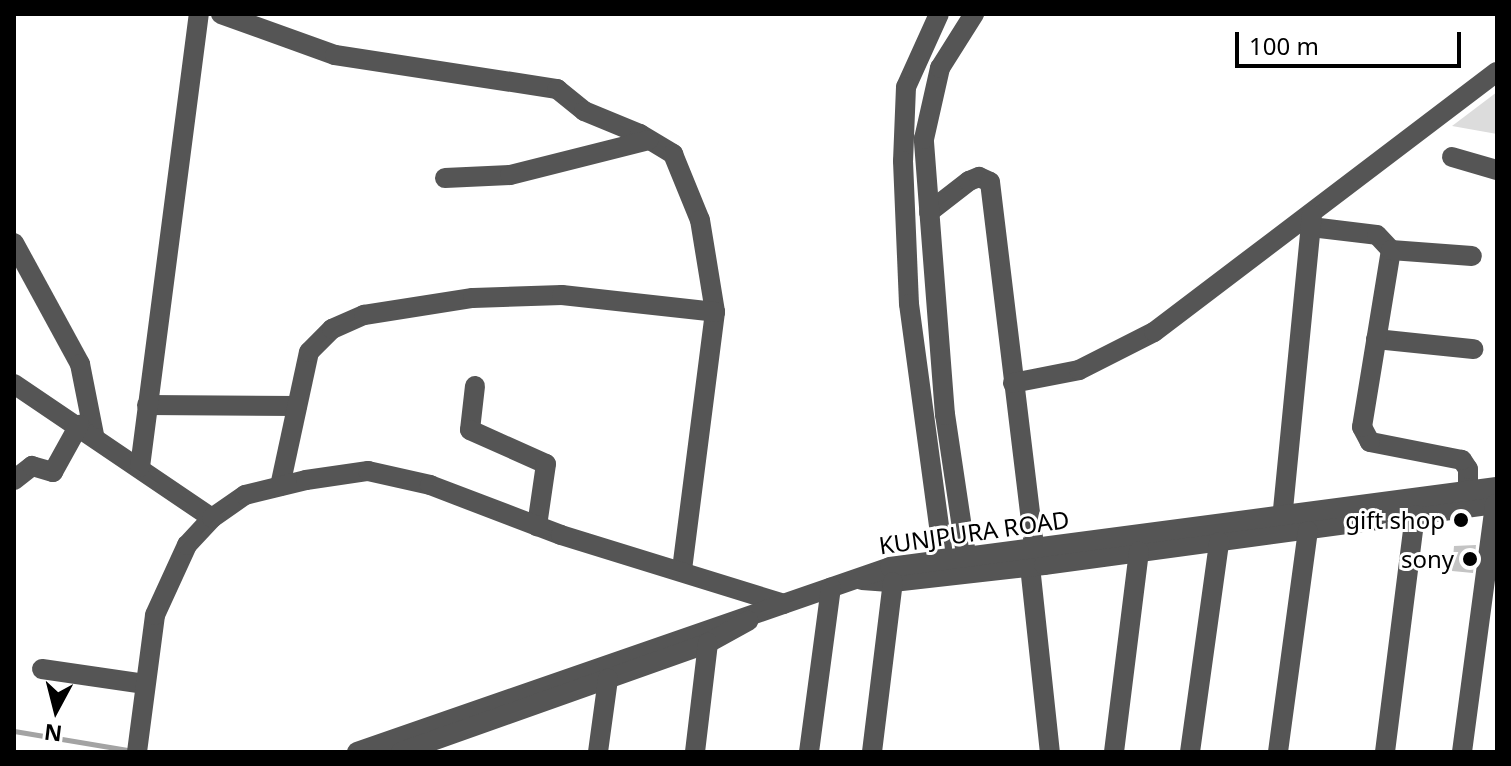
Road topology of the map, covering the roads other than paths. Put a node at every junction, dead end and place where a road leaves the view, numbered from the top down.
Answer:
1 (199, 14) edge
2 (221, 14) edge
3 (939, 14) edge
4 (974, 14) edge
5 (1497, 72) edge
6 (649, 140) junction
7 (1452, 157) dead end
8 (1497, 170) edge
9 (445, 178) dead end
10 (929, 212) junction
11 (1312, 221) junction
12 (14, 243) edge
13 (1391, 250) junction
14 (1472, 256) dead end
15 (715, 312) junction
16 (1376, 339) junction
17 (1473, 349) dead end
18 (1013, 383) junction
19 (14, 384) edge
20 (475, 386) dead end
21 (147, 405) junction
22 (297, 406) junction
23 (86, 430) junction
24 (140, 467) junction
25 (14, 480) edge
26 (280, 486) junction
27 (1496, 498) edge
28 (1468, 499) junction
29 (1415, 515) junction
30 (212, 518) junction
31 (1281, 525) junction
32 (537, 526) junction
33 (1308, 531) junction
34 (1219, 542) junction
35 (1139, 552) junction
36 (1032, 557) junction
37 (968, 564) junction
38 (944, 567) junction
39 (682, 571) junction
40 (859, 579) junction
41 (893, 582) junction
42 (831, 587) junction
43 (784, 604) junction
44 (754, 616) junction
45 (708, 643) junction
46 (42, 669) dead end
47 (608, 679) junction
48 (145, 684) junction
49 (137, 752) edge
50 (357, 752) edge
51 (401, 752) edge
52 (598, 752) edge
53 (695, 752) edge
54 (809, 752) edge
55 (872, 752) edge
56 (1050, 752) edge
57 (1114, 752) edge
58 (1190, 752) edge
59 (1278, 752) edge
60 (1385, 752) edge
61 (1462, 752) edge

1 - 21 street
2 - 6 street
3 - 38 street
4 - 10 street
5 - 11 street
6 - 9 street
6 - 15 street
7 - 8 street
10 - 18 street
10 - 37 street
11 - 13 street
11 - 18 street
11 - 31 street
12 - 23 street
13 - 14 street
13 - 16 street
15 - 22 street
15 - 39 street
16 - 17 street
16 - 28 street
18 - 36 street
19 - 23 street
20 - 32 street
21 - 22 street
21 - 24 street
22 - 26 street
23 - 24 street
23 - 25 street
24 - 30 street
26 - 30 street
26 - 32 street
27 - 28 street, KUNJPURA ROAD
27 - 61 street
28 - 29 street, KUNJPURA ROAD
28 - 31 street, KUNJPURA ROAD
29 - 33 street, KUNJPURA ROAD
29 - 60 street
30 - 48 street
31 - 33 street, KUNJPURA ROAD
31 - 34 street, KUNJPURA ROAD
31 - 36 street, KUNJPURA ROAD
32 - 39 street
33 - 59 street
34 - 35 street, KUNJPURA ROAD
34 - 58 street
35 - 36 street, KUNJPURA ROAD
35 - 57 street
36 - 37 street, KUNJPURA ROAD
36 - 56 street
37 - 38 street, KUNJPURA ROAD
38 - 40 street, KUNJPURA ROAD
38 - 41 street, KUNJPURA ROAD
39 - 43 street
40 - 41 street, KUNJPURA ROAD
40 - 42 street
41 - 55 street
42 - 43 street
42 - 54 street
43 - 44 street
44 - 45 street
44 - 50 street
45 - 47 street
45 - 53 street
46 - 48 street
47 - 51 street
47 - 52 street
48 - 49 street

